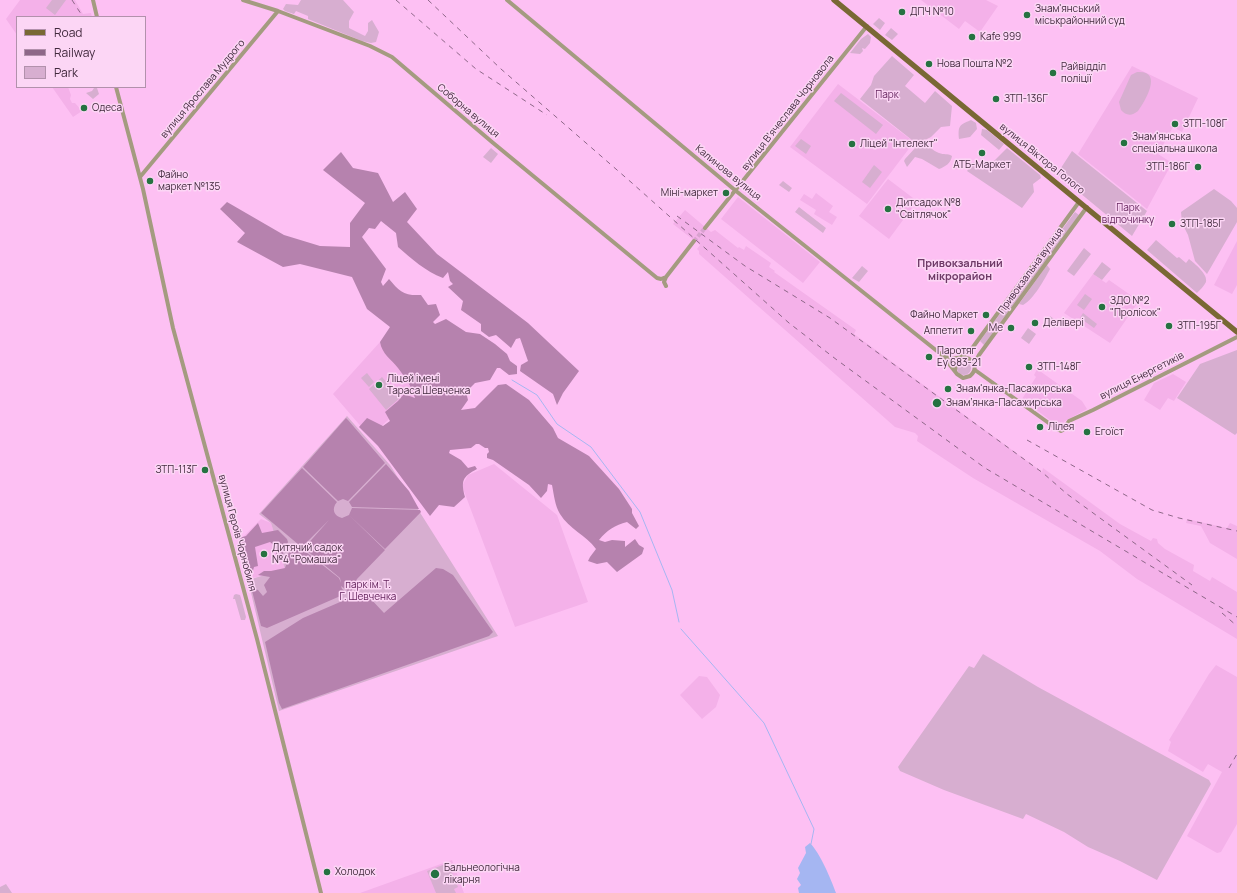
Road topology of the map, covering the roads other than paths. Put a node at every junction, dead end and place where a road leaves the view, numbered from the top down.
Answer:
1 (93, 0) edge
2 (243, 0) edge
3 (507, 0) edge
4 (834, 0) edge
5 (278, 11) junction
6 (97, 16) edge
7 (867, 26) junction
8 (116, 88) edge
9 (140, 177) junction
10 (736, 191) junction
11 (1080, 202) junction
12 (1086, 208) junction
13 (706, 228) tunnel mouth
14 (694, 241) tunnel mouth
15 (666, 277) junction
16 (666, 286) dead end
17 (1237, 332) edge
18 (1237, 337) edge
19 (942, 355) junction
20 (961, 357) junction
21 (974, 364) junction
22 (975, 370) junction
23 (955, 371) junction
24 (321, 893) edge

1 - 6 street
2 - 5 street, Соборна вулиця
3 - 10 street, Калинова вулиця
4 - 7 main road, вулиця Віктора Голого
5 - 9 street, вулиця Ярослава Мудрого
5 - 15 street, Соборна вулиця
7 - 10 street, вулиця Вʼячеслава Чорновола
7 - 11 main road, вулиця Віктора Голого
8 - 9 street, вулиця Героїв Чорнобиля
9 - 24 street, вулиця Героїв Чорнобиля
10 - 13 street, вулиця Вʼячеслава Чорновола
10 - 19 street, Калинова вулиця
11 - 12 main road, вулиця Віктора Голого
11 - 20 street, Привокзальна вулиця
12 - 17 main road, вулиця Віктора Голого
12 - 21 street, Привокзальна вулиця
14 - 15 street
15 - 16 street
18 - 22 street, вулиця Енергетиків
19 - 20 street
19 - 23 street, Калинова вулиця
20 - 21 street
20 - 23 street
21 - 22 street
22 - 23 street

